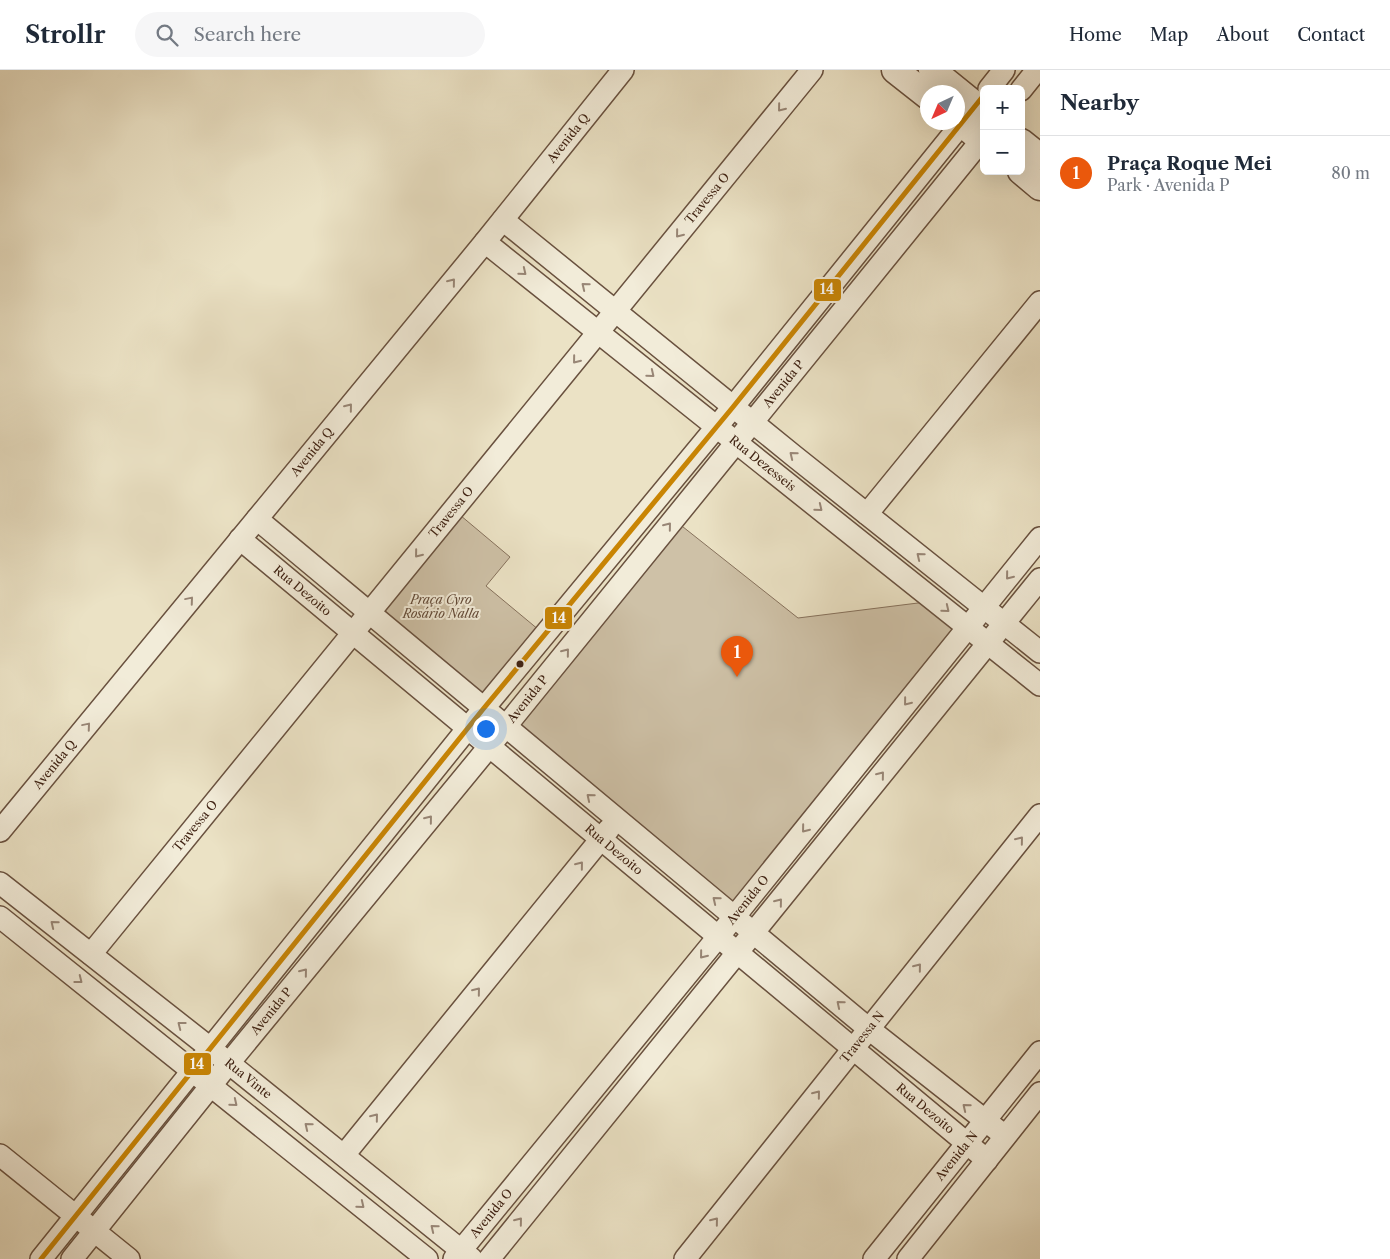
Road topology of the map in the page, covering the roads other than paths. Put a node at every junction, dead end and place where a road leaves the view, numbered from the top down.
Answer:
1 (622, 70) edge
2 (812, 70) edge
3 (895, 70) edge
4 (932, 70) edge
5 (1004, 70) edge
6 (1037, 70) edge
7 (1025, 85) edge
8 (920, 90) edge
9 (978, 118) edge
10 (1025, 145) edge
11 (1040, 157) edge
12 (1025, 174) edge
13 (1040, 187) edge
14 (503, 220) junction
15 (485, 242) junction
16 (1040, 302) edge
17 (616, 312) junction
18 (599, 332) junction
19 (733, 406) junction
20 (753, 422) junction
21 (716, 426) junction
22 (736, 442) junction
23 (867, 514) junction
24 (257, 519) junction
25 (1040, 538) edge
26 (240, 540) junction
27 (1040, 579) edge
28 (580, 592) junction
29 (602, 607) junction
30 (984, 608) junction
31 (370, 613) junction
32 (1004, 624) junction
33 (968, 627) junction
34 (352, 633) junction
35 (988, 643) junction
36 (1040, 652) edge
37 (1040, 685) edge
38 (484, 708) junction
39 (506, 726) junction
40 (468, 729) junction
41 (489, 746) junction
42 (1040, 815) edge
43 (617, 819) junction
44 (386, 830) junction
45 (0, 831) edge
46 (600, 840) junction
47 (406, 848) junction
48 (0, 883) edge
49 (735, 916) junction
50 (0, 917) edge
51 (755, 932) junction
52 (718, 937) junction
53 (737, 953) junction
54 (92, 954) junction
55 (869, 1029) junction
56 (210, 1048) junction
57 (853, 1050) junction
58 (1040, 1052) edge
59 (229, 1063) junction
60 (192, 1071) junction
61 (211, 1086) junction
62 (1040, 1093) edge
63 (984, 1121) junction
64 (1005, 1136) junction
65 (966, 1143) junction
66 (0, 1155) edge
67 (344, 1155) junction
68 (987, 1160) junction
69 (76, 1216) junction
70 (94, 1231) junction
71 (462, 1256) edge
72 (41, 1259) edge
73 (72, 1259) edge
74 (129, 1259) edge
75 (427, 1259) edge
76 (489, 1259) edge
77 (685, 1259) edge
78 (874, 1259) edge
79 (908, 1259) edge

1 - 14 street, Avenida Q
2 -> 17 street, Travessa O
3 - 8 street
4 - 9 street
5 - 9 street, Avenida P
6 - 7 street
9 - 19 street, Avenida P
9 - 20 street, Avenida P
10 - 11 street
12 - 13 street
14 - 15 street, Avenida Q
17 -> 14 street, Rua Dezesseis
15 -> 18 street, Rua Dezesseis
24 -> 15 street, Avenida Q
16 - 23 street
17 - 18 street, Travessa O
17 - 19 street, Rua Dezesseis
18 -> 21 street, Rua Dezesseis
18 -> 31 street, Travessa O
19 - 20 street, Rua Dezesseis
19 - 21 street, Avenida P
20 - 22 street, Avenida P
23 -> 20 street, Rua Dezesseis
21 - 22 street, Rua Dezesseis
21 - 28 street, Avenida P
29 -> 22 street, Avenida P
22 -> 33 street, Rua Dezesseis
30 -> 23 street, Rua Dezesseis
24 - 26 street, Avenida Q
24 - 31 street
25 -> 30 street, Avenida O
26 - 34 street, Rua Dezoito
45 -> 26 street, Avenida Q
27 - 32 street, Avenida O
28 - 29 street
28 - 38 street, Avenida P
39 -> 29 street, Avenida P
30 - 32 street, Rua Dezesseis
30 - 33 street, Avenida O
31 - 34 street, Travessa O
31 - 38 street
32 - 35 street, Avenida O
32 - 36 street, Rua Dezesseis
33 - 35 street, Rua Dezesseis
33 -> 49 street, Avenida O
34 - 40 street, Rua Dezoito
34 - 54 street, Travessa O
35 - 37 street, Rua Dezesseis
51 -> 35 street, Avenida O
38 - 39 street
38 - 40 street, Avenida P
39 - 41 street, Avenida P
43 -> 39 street
40 - 41 street, Rua Dezoito
40 - 44 street, Avenida P
41 - 46 street, Rua Dezoito
47 -> 41 street, Avenida P
55 -> 42 street, Travessa N
43 - 46 street
49 -> 43 street
44 - 47 street
44 - 56 street, Avenida P
46 - 52 street, Rua Dezoito
67 -> 46 street
59 -> 47 street, Avenida P
54 -> 48 street, Rua Vinte
49 - 51 street
49 - 52 street, Avenida O
50 -> 60 street
51 - 53 street, Avenida O
55 -> 51 street
52 - 53 street, Rua Dezoito
52 -> 71 street, Avenida O
53 - 57 street, Rua Dezoito
76 -> 53 street, Avenida O
56 -> 54 street, Rua Vinte
55 - 57 street, Travessa N
63 -> 55 street
56 - 59 street, Rua Vinte
56 - 60 street, Avenida P
57 - 65 street, Rua Dezoito
77 -> 57 street, Travessa N
58 - 63 street, Avenida N
59 - 61 street, Avenida P
67 -> 59 street, Rua Vinte
60 - 61 street
60 - 69 street, Avenida P
61 - 70 street, Avenida P
61 -> 75 street
62 - 64 street
63 - 64 street
63 - 65 street, Avenida N
64 - 68 street
65 - 68 street, Rua Dezoito
65 - 78 street, Avenida N
66 - 69 street
71 -> 67 street, Rua Vinte
68 - 79 street
69 - 70 street
69 - 72 street, Avenida P
70 - 73 street, Avenida P
70 - 74 street

